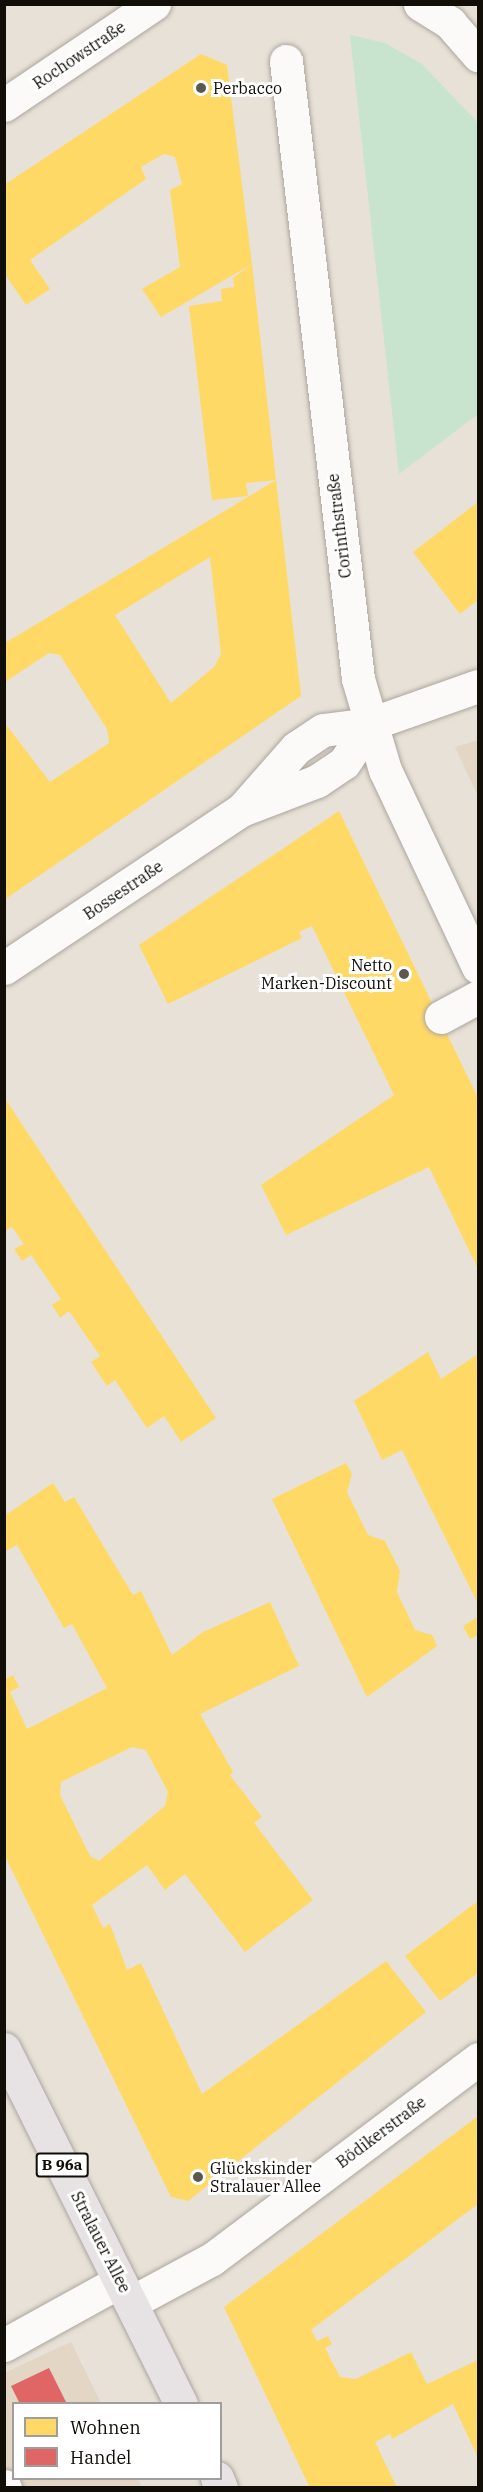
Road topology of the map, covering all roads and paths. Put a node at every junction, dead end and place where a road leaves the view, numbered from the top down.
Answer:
1 (154, 4) edge
2 (420, 4) edge
3 (478, 55) edge
4 (286, 61) dead end
5 (4, 105) edge
6 (478, 686) edge
7 (370, 724) junction
8 (478, 967) edge
9 (4, 968) edge
10 (478, 997) edge
11 (441, 1017) dead end
12 (4, 2049) edge
13 (478, 2059) edge
14 (126, 2292) junction
15 (4, 2345) edge
16 (181, 2402) edge

1 - 5 street, Rochowstraße
2 - 3 street
4 - 7 street, Corinthstraße
6 - 7 street, Bossestraße
7 - 8 street, Corinthstraße
7 - 9 street, Bossestraße
10 - 11 street
12 - 14 main road, Stralauer Allee / B 96a
13 - 14 street, Bödikerstraße
14 - 15 street, Bödikerstraße
14 - 16 main road, Stralauer Allee / B 96a

